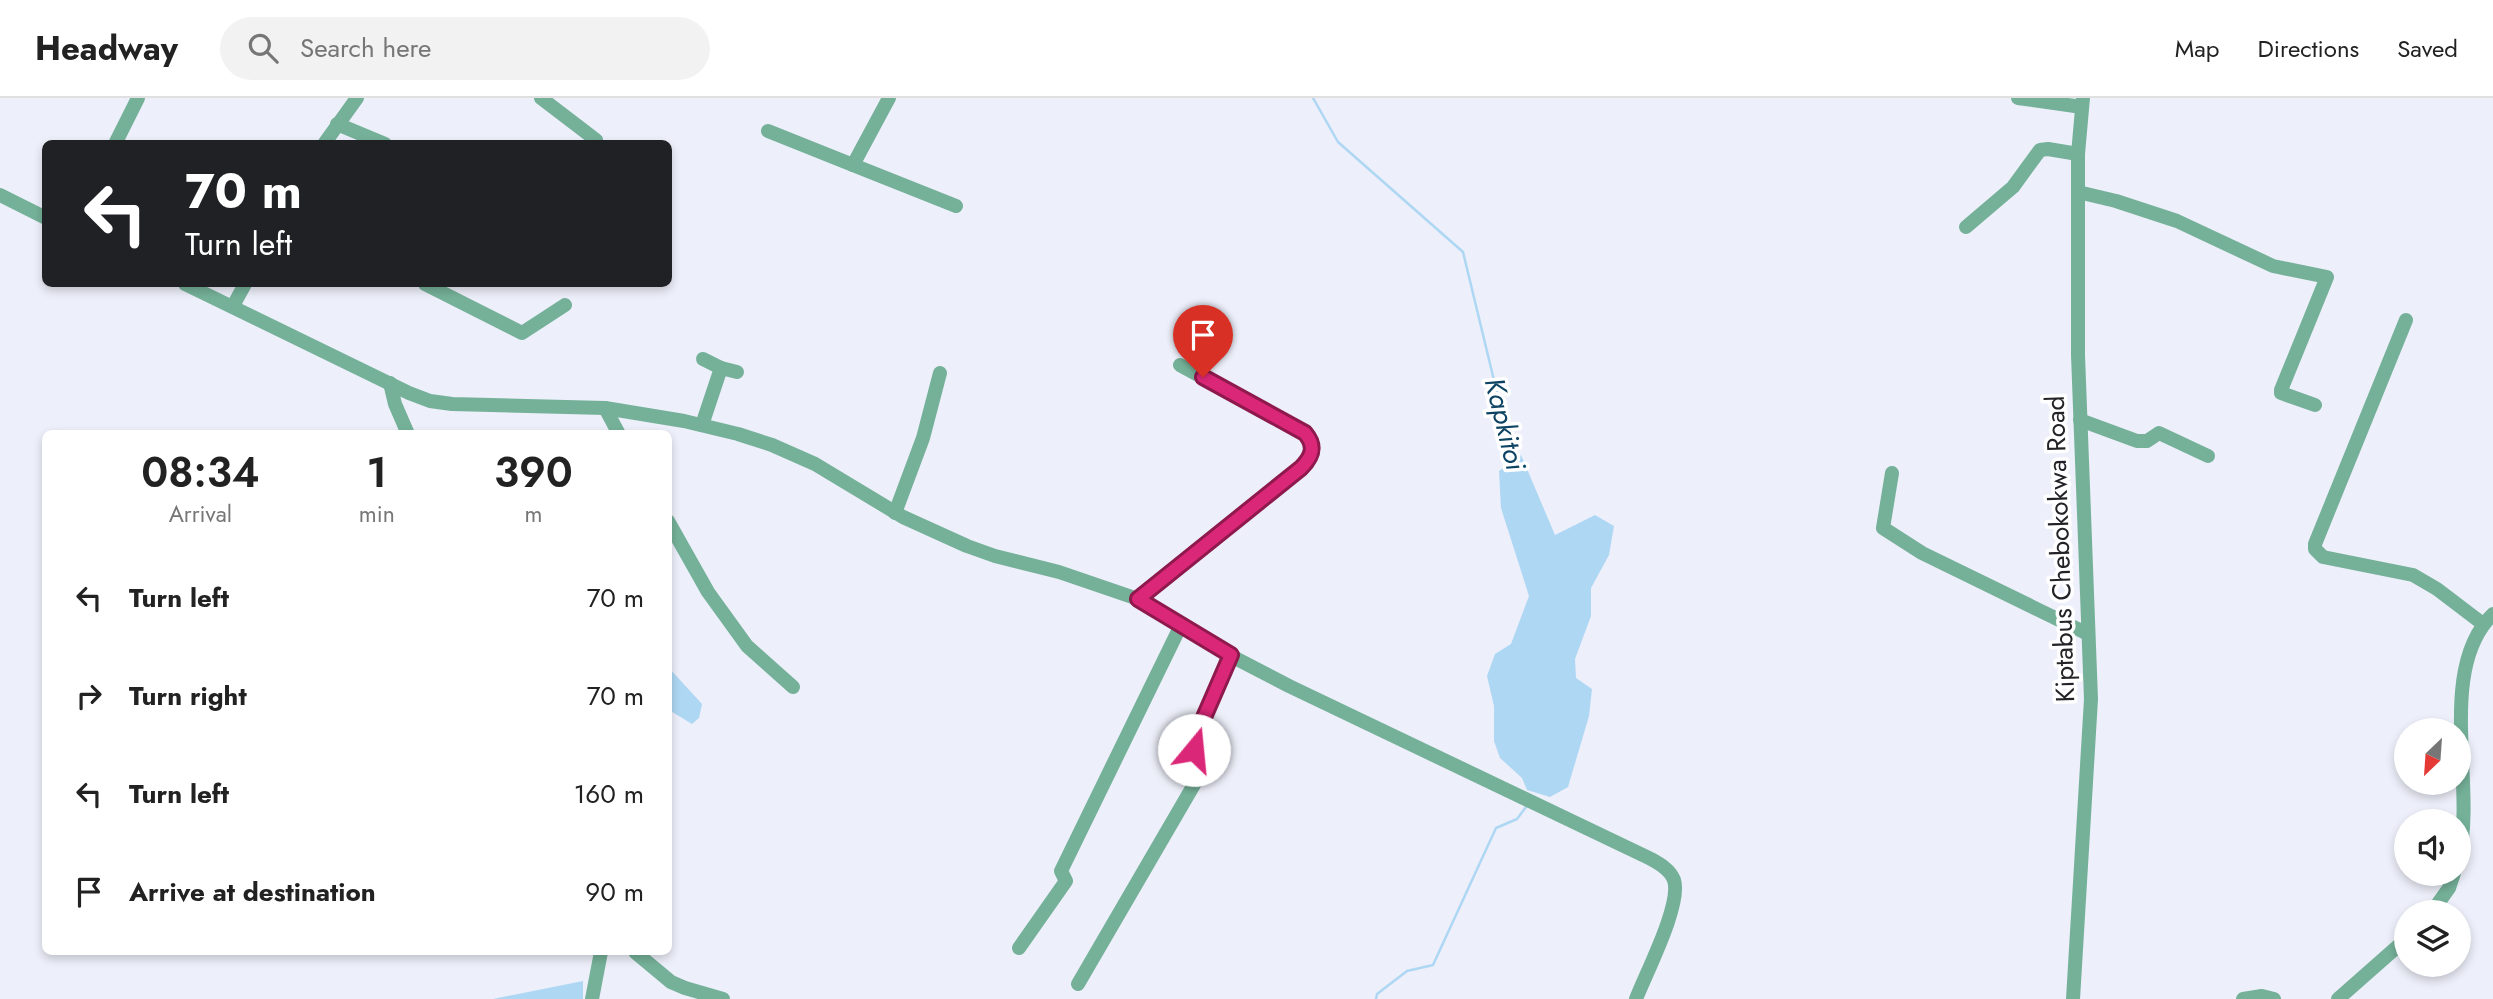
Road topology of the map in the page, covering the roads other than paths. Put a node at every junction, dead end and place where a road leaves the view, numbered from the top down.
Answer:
1 (138, 98) edge
2 (357, 98) edge
3 (541, 98) edge
4 (889, 98) edge
5 (2018, 98) edge
6 (2083, 102) edge
7 (337, 124) junction
8 (768, 131) dead end
9 (117, 140) edge
10 (327, 140) edge
11 (375, 140) edge
12 (596, 140) dead end
13 (2078, 154) junction
14 (853, 164) junction
15 (2078, 192) junction
16 (0, 195) edge
17 (956, 206) dead end
18 (42, 216) edge
19 (1966, 227) dead end
20 (192, 287) edge
21 (243, 287) edge
22 (431, 287) edge
23 (565, 305) dead end
24 (233, 306) junction
25 (2406, 320) dead end
26 (703, 359) dead end
27 (1180, 365) dead end
28 (721, 368) junction
29 (737, 372) dead end
30 (940, 373) dead end
31 (390, 383) junction
32 (2315, 405) dead end
33 (605, 408) junction
34 (2080, 420) junction
35 (702, 425) junction
36 (406, 430) edge
37 (617, 430) edge
38 (2208, 456) dead end
39 (1892, 473) dead end
40 (895, 513) junction
41 (672, 528) edge
42 (1138, 599) junction
43 (2488, 619) edge
44 (1181, 625) junction
45 (2088, 634) junction
46 (1231, 655) junction
47 (793, 687) dead end
48 (2463, 809) edge
49 (1019, 948) dead end
50 (2394, 950) edge
51 (600, 955) edge
52 (639, 955) edge
53 (1079, 984) dead end
54 (592, 999) edge
55 (723, 999) edge
56 (1636, 999) edge
57 (2073, 999) edge
58 (2243, 999) edge
59 (2274, 999) edge
60 (2338, 999) edge

1 - 9 street
2 - 7 street
3 - 12 street
4 - 14 street
5 - 6 street
6 - 13 street, Kiptabus Chebokokwa Road
7 - 10 street
7 - 11 street
8 - 14 street
13 - 15 street, Kiptabus Chebokokwa Road
13 - 19 street
14 - 17 street
15 - 32 street
15 - 34 street, Kiptabus Chebokokwa Road
16 - 18 street
20 - 24 street
21 - 24 street
22 - 23 street
24 - 31 street
25 - 43 street
26 - 28 street
27 - 42 street
28 - 29 street
28 - 35 street
30 - 40 street
31 - 33 street
31 - 36 street
33 - 35 street
33 - 37 street
34 - 38 street
34 - 45 street, Kiptabus Chebokokwa Road
35 - 40 street
39 - 45 street
40 - 42 street
41 - 47 street
42 - 44 street
43 - 48 street
44 - 46 street
44 - 49 street
45 - 57 street, Kiptabus Chebokokwa Road
46 - 53 street
46 - 56 street
50 - 60 street
51 - 54 street
52 - 55 street
58 - 59 street

